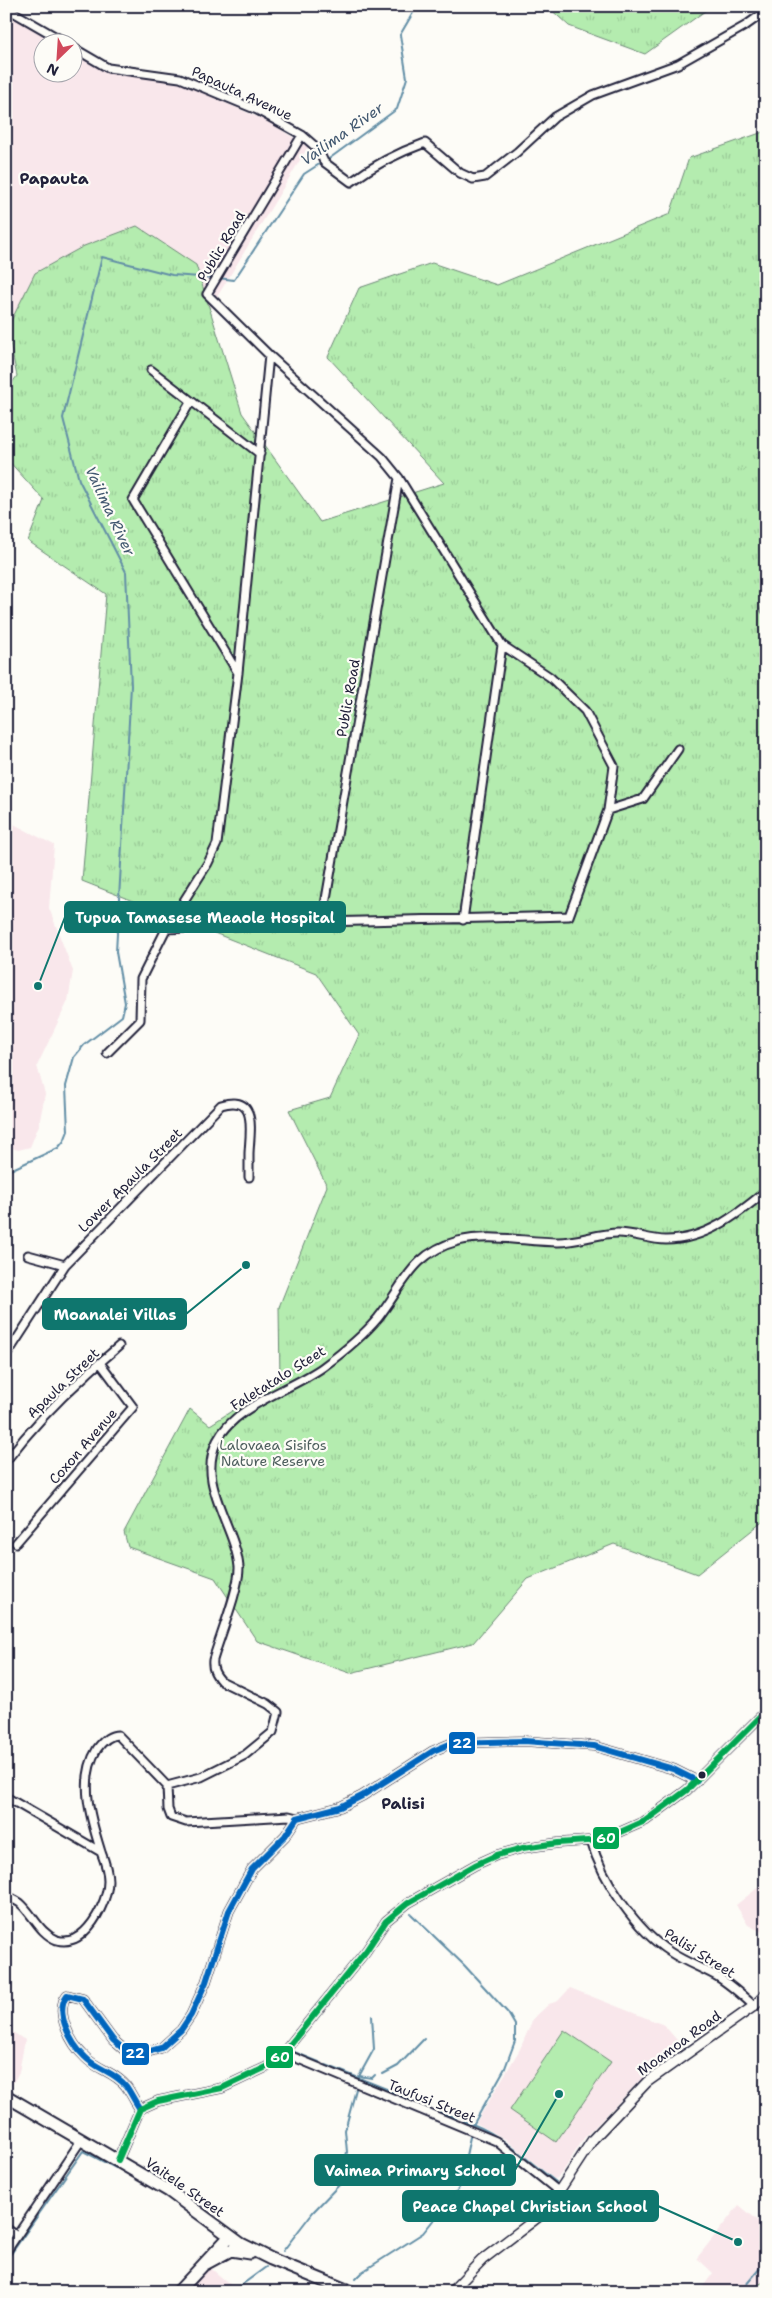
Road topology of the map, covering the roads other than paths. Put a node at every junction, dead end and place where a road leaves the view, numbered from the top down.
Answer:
1 (6, 7) edge
2 (766, 11) edge
3 (48, 32) edge
4 (82, 53) edge
5 (302, 135) junction
6 (269, 355) junction
7 (151, 370) dead end
8 (191, 401) junction
9 (260, 454) junction
10 (399, 478) junction
11 (502, 645) junction
12 (238, 673) junction
13 (678, 749) dead end
14 (608, 810) junction
15 (463, 920) junction
16 (322, 922) junction
17 (166, 929) junction
18 (107, 1053) dead end
19 (249, 1177) dead end
20 (766, 1191) edge
21 (28, 1255) dead end
22 (65, 1265) junction
23 (119, 1346) dead end
24 (6, 1356) edge
25 (101, 1364) junction
26 (6, 1461) edge
27 (16, 1542) dead end
28 (766, 1711) edge
29 (697, 1781) junction
30 (167, 1786) junction
31 (6, 1797) edge
32 (297, 1818) junction
33 (591, 1841) junction
34 (102, 1852) junction
35 (6, 1895) edge
36 (765, 1996) edge
37 (754, 2006) junction
38 (284, 2053) junction
39 (6, 2096) edge
40 (140, 2109) junction
41 (82, 2139) junction
42 (118, 2160) junction
43 (558, 2191) junction
44 (203, 2218) junction
45 (6, 2228) edge
46 (17, 2236) junction
47 (230, 2236) junction
48 (6, 2252) edge
49 (205, 2264) junction
50 (287, 2266) junction
51 (178, 2292) edge
52 (351, 2292) edge
53 (451, 2292) edge

1 - 3 street
2 - 5 street, Papauta Avenue
4 - 5 street, Papauta Avenue
5 - 6 street, Public Road
6 - 9 street
6 - 10 street, Public Road
7 - 8 street
8 - 9 street
8 - 12 street
9 - 12 street
10 - 11 street, Public Road
10 - 16 street, Public Road
11 - 14 street, Public Road
11 - 15 street
12 - 17 street
13 - 14 street
14 - 15 street, Public Road
15 - 16 street, Public Road
16 - 17 street, Public Road
17 - 18 street
19 - 22 street, Lower Apaula Street
20 - 30 street, Faletatalo Steet
21 - 22 street
22 - 24 street, Lower Apaula Street
23 - 25 street, Apaula Street
25 - 26 street, Apaula Street
25 - 27 street, Coxon Avenue
28 - 29 street
29 - 32 street
29 - 33 street
30 - 32 street
30 - 34 street
31 - 34 street
32 - 40 street
33 - 37 street, Palisi Street
33 - 38 street
34 - 35 street
36 - 37 street, Moamoa Road
37 - 43 street, Moamoa Road
38 - 40 street
38 - 43 street, Taufusi Street
39 - 41 main road, Vaitele Street
40 - 42 street
41 - 42 main road, Vaitele Street
41 - 46 street
42 - 44 main road, Vaitele Street
43 - 53 street, Moamoa Road
44 - 47 main road, Vaitele Street
44 - 49 main road
45 - 46 street
46 - 48 street
47 - 49 main road
47 - 50 main road, Vaitele Street
49 - 50 main road
49 - 51 main road
50 - 52 main road, Vaitele Street

